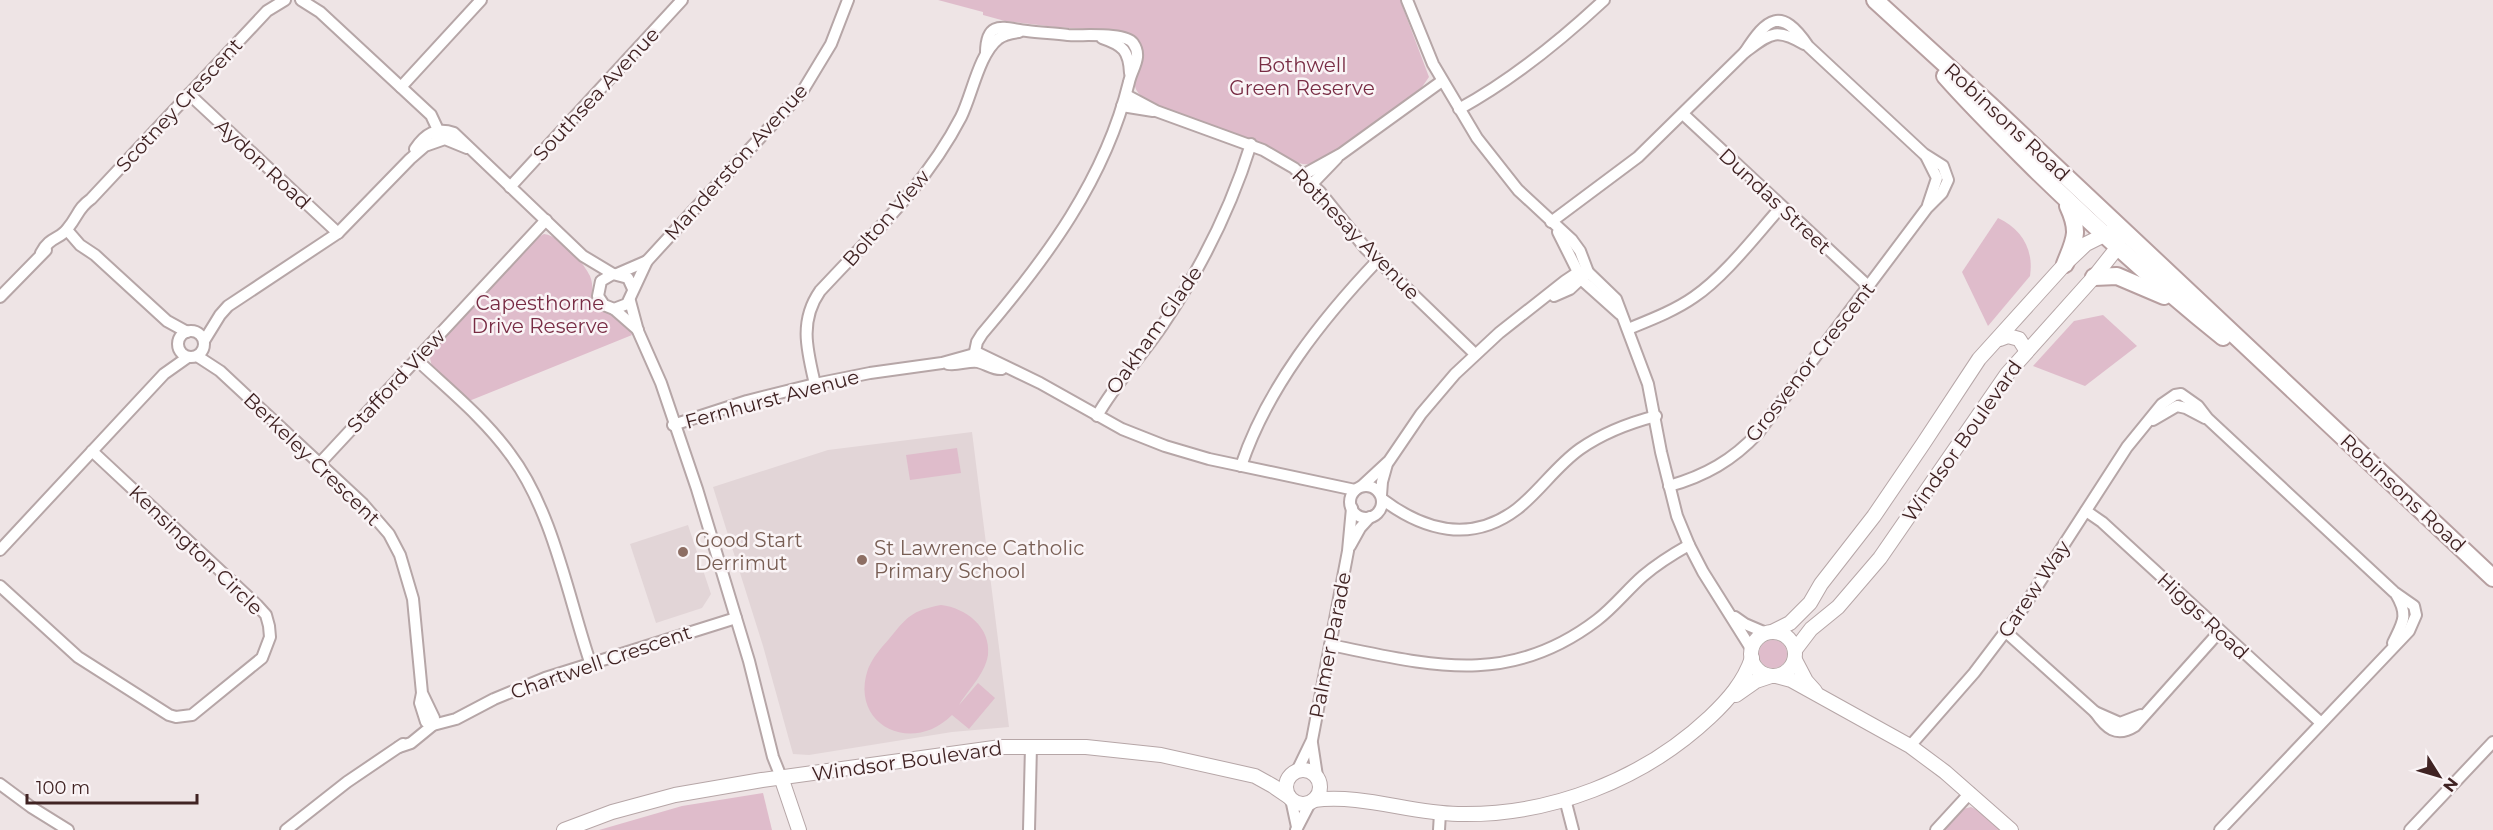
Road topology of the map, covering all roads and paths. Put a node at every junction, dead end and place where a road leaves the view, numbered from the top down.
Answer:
1 (275, 0) edge
2 (285, 0) edge
3 (301, 0) edge
4 (311, 0) edge
5 (481, 0) edge
6 (682, 0) edge
7 (849, 0) edge
8 (1407, 0) edge
9 (1604, 0) edge
10 (1875, 0) edge
11 (267, 11) junction
12 (320, 12) junction
13 (1893, 16) junction
14 (1442, 81) junction
15 (401, 87) junction
16 (189, 94) junction
17 (1126, 95) junction
18 (1122, 106) junction
19 (1459, 109) junction
20 (1156, 111) junction
21 (1683, 114) junction
22 (435, 134) junction
23 (1251, 144) junction
24 (1341, 154) junction
25 (1303, 175) junction
26 (1312, 184) junction
27 (510, 187) junction
28 (2066, 200) junction
29 (1781, 207) junction
30 (546, 220) junction
31 (1551, 222) junction
32 (2121, 227) junction
33 (71, 232) junction
34 (338, 233) junction
35 (2102, 234) junction
36 (2117, 248) junction
37 (583, 256) junction
38 (1378, 260) junction
39 (647, 261) junction
40 (2065, 264) junction
41 (615, 274) junction
42 (1582, 275) junction
43 (2094, 277) junction
44 (598, 286) junction
45 (1868, 286) junction
46 (633, 289) junction
47 (0, 297) edge
48 (630, 301) junction
49 (2179, 302) junction
50 (614, 309) junction
51 (220, 315) junction
52 (168, 321) junction
53 (1628, 329) junction
54 (190, 331) junction
55 (638, 331) junction
56 (2000, 339) junction
57 (178, 346) junction
58 (2026, 350) junction
59 (198, 351) junction
60 (1475, 354) junction
61 (978, 358) junction
62 (417, 360) junction
63 (164, 374) junction
64 (815, 384) junction
65 (2312, 409) junction
66 (1097, 416) junction
67 (1656, 416) junction
68 (673, 425) junction
69 (92, 450) junction
70 (1389, 461) junction
71 (320, 463) junction
72 (1241, 466) junction
73 (1326, 486) junction
74 (1669, 486) junction
75 (1358, 488) junction
76 (1381, 497) junction
77 (1351, 507) junction
78 (2086, 511) junction
79 (1372, 516) junction
80 (1407, 517) junction
81 (1689, 545) junction
82 (0, 550) edge
83 (1348, 551) junction
84 (2493, 578) edge
85 (0, 586) edge
86 (1728, 611) junction
87 (736, 618) junction
88 (2220, 631) junction
89 (1769, 632) junction
90 (2006, 632) junction
91 (1330, 645) junction
92 (1752, 654) junction
93 (1795, 655) junction
94 (590, 662) junction
95 (1774, 676) junction
96 (1820, 697) junction
97 (1728, 700) junction
98 (431, 722) junction
99 (2320, 722) junction
100 (1312, 740) junction
101 (2493, 742) edge
102 (1031, 746) junction
103 (1910, 746) junction
104 (1295, 771) junction
105 (1255, 776) junction
106 (781, 777) junction
107 (1318, 778) junction
108 (0, 784) edge
109 (1970, 793) junction
110 (1290, 798) junction
111 (1350, 798) junction
112 (1565, 800) junction
113 (1312, 801) junction
114 (1440, 813) junction
115 (1297, 829) edge
116 (68, 830) edge
117 (286, 830) edge
118 (564, 830) edge
119 (799, 830) edge
120 (1029, 830) edge
121 (1439, 830) edge
122 (1573, 830) edge
123 (1936, 830) edge
124 (2011, 830) edge
125 (2220, 830) edge
126 (2410, 830) edge

1 - 11 street, Scotney Crescent
2 - 11 street, Scotney Crescent
3 - 12 street
4 - 12 street
5 - 15 street
6 - 27 street, Southsea Avenue
7 - 39 street, Manderston Avenue
8 - 14 street
9 - 19 street
10 - 13 main road, Robinsons Road
11 - 16 street, Scotney Crescent
12 - 15 street
13 - 28 main road, Robinsons Road
13 - 32 main road, Robinsons Road
14 - 19 street
14 - 24 street
15 - 22 street
16 - 33 street, Scotney Crescent
16 - 34 street, Aydon Road
17 - 18 street
17 - 20 street, Rothesay Avenue
17 - 64 street, Bolton View
18 - 20 street, Rothesay Avenue
18 - 61 street
19 - 31 street
20 - 23 street, Rothesay Avenue
21 - 29 street, Dundas Street
21 - 31 street, Grosvenor Crescent
21 - 45 street, Grosvenor Crescent
22 - 27 street
22 - 34 street
23 - 25 street, Rothesay Avenue
23 - 66 street, Oakham Glade
24 - 25 street
24 - 26 street
25 - 26 street, Rothesay Avenue
26 - 38 street, Rothesay Avenue
27 - 30 street
28 - 35 main road, Robinsons Road
28 - 40 main road
29 - 45 street, Dundas Street
29 - 53 street
30 - 37 street
30 - 62 street, Stafford View
31 - 42 street
32 - 35 street
32 - 36 street, Windsor Boulevard
32 - 65 main road, Robinsons Road
33 - 47 street, Scotney Crescent
33 - 52 street
34 - 51 street
35 - 36 main road, Robinsons Road
35 - 40 street, Windsor Boulevard
36 - 43 street, Windsor Boulevard
36 - 49 main road, Robinsons Road
37 - 41 street
37 - 44 street
38 - 60 street, Rothesay Avenue
38 - 72 street
39 - 41 street
39 - 46 street, Manderston Avenue
40 - 56 street, Windsor Boulevard
41 - 44 street
41 - 46 street
42 - 53 street
42 - 60 street
43 - 49 main road
43 - 58 street, Windsor Boulevard
44 - 50 street
45 - 74 street, Grosvenor Crescent
46 - 48 street
48 - 50 street
48 - 55 street
49 - 65 main road, Robinsons Road
50 - 55 street
51 - 54 street
51 - 59 street
52 - 54 street
52 - 57 street
53 - 67 street
54 - 57 street
54 - 59 street
55 - 68 street
56 - 58 street
56 - 89 street, Windsor Boulevard
57 - 59 street
57 - 63 street
58 - 93 street, Windsor Boulevard
59 - 63 street
59 - 71 street, Berkeley Crescent
60 - 70 street
61 - 64 street, Fernhurst Avenue
61 - 66 street
62 - 71 street, Stafford View
62 - 94 street
63 - 69 street
64 - 68 street, Fernhurst Avenue
65 - 84 main road, Robinsons Road
66 - 72 street
67 - 74 street
67 - 80 street
68 - 87 street
69 - 82 street
69 - 85 street, Kensington Circle
70 - 75 street
70 - 76 street
71 - 98 street, Berkeley Crescent
72 - 73 street
73 - 75 street
73 - 77 street
74 - 81 street
75 - 76 street
75 - 77 street
76 - 79 street
76 - 80 street
77 - 79 street
77 - 83 street, Palmer Parade
78 - 88 street, Higgs Road
78 - 90 street, Carew Way
78 - 99 street, Carew Way
79 - 80 street
79 - 83 street, Palmer Parade
81 - 86 street
81 - 91 street
83 - 91 street, Palmer Parade
86 - 89 street
86 - 92 street
87 - 94 street, Chartwell Crescent
87 - 106 street
88 - 90 street
88 - 99 street, Higgs Road
89 - 92 street
89 - 93 street
90 - 103 street, Carew Way
91 - 100 street, Palmer Parade
92 - 95 street
92 - 97 street
93 - 95 street
93 - 96 street
94 - 98 street, Chartwell Crescent
95 - 96 street
95 - 97 street
96 - 103 street
97 - 112 street
98 - 117 street, Chartwell Crescent
99 - 125 street, Carew Way
100 - 104 street, Palmer Parade
100 - 107 street, Palmer Parade
101 - 126 street
102 - 105 street, Windsor Boulevard
102 - 106 street, Windsor Boulevard
102 - 120 street
103 - 109 street
104 - 105 street, Windsor Boulevard
104 - 107 street
104 - 110 street
105 - 110 street, Windsor Boulevard
106 - 118 street, Windsor Boulevard
106 - 119 street
107 - 111 street
107 - 113 street
108 - 116 street
109 - 123 street
109 - 124 street
110 - 113 street
110 - 115 street
111 - 113 street
111 - 114 street
112 - 114 street
112 - 122 street
113 - 115 street
114 - 121 street

